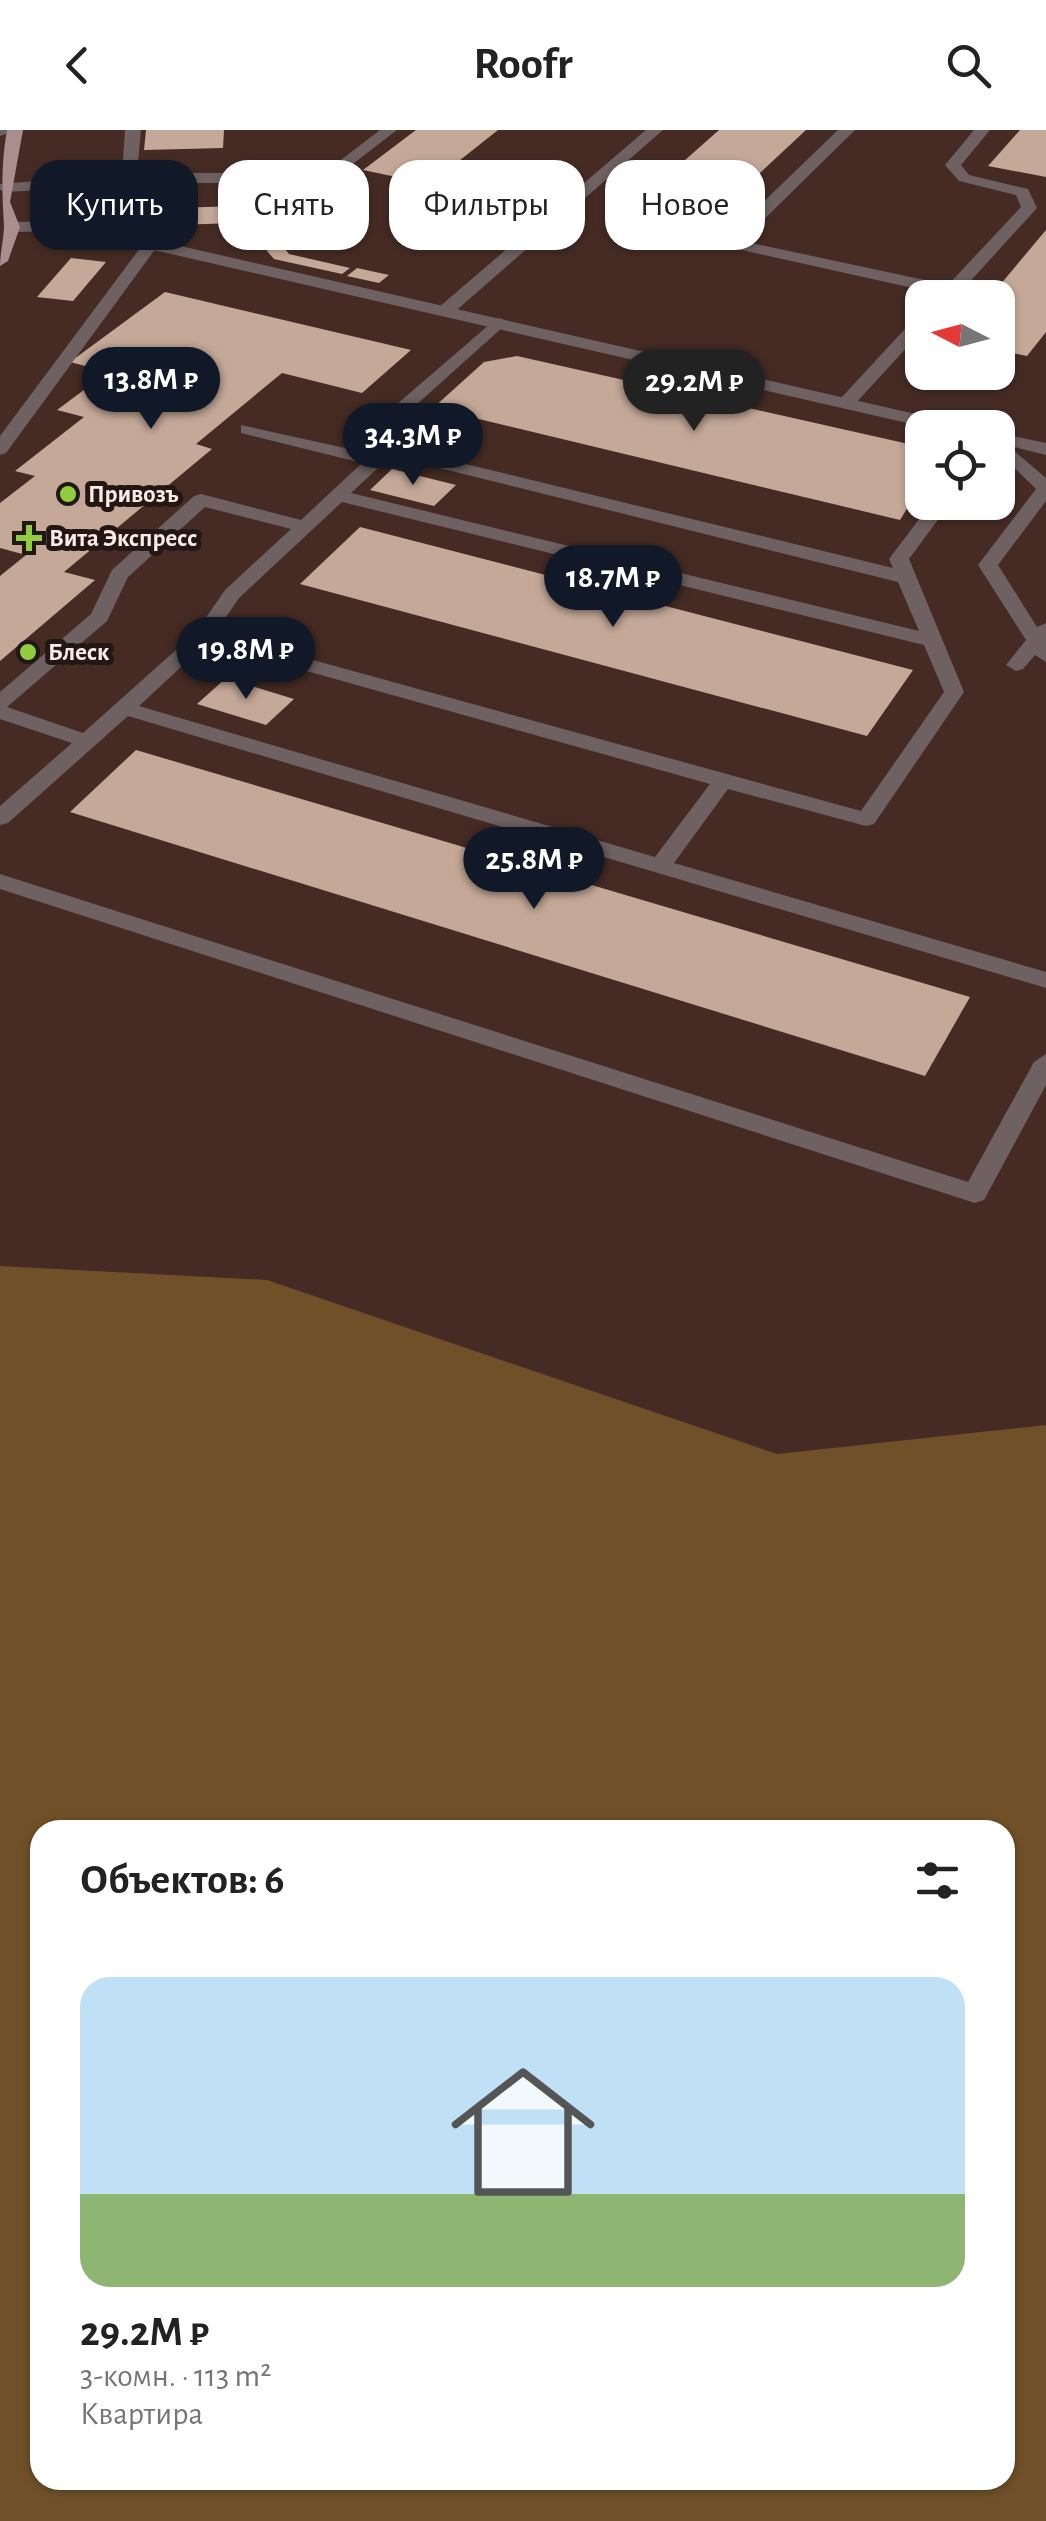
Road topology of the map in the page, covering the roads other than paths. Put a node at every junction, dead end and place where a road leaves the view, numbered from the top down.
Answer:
1 (0, 130) edge
2 (12, 130) edge
3 (132, 130) edge
4 (389, 130) edge
5 (656, 130) edge
6 (847, 130) edge
7 (982, 130) edge
8 (130, 160) edge
9 (198, 179) edge
10 (30, 193) edge
11 (3, 197) edge
12 (12, 227) junction
13 (30, 227) edge
14 (147, 250) edge
15 (177, 250) edge
16 (0, 261) edge
17 (961, 280) edge
18 (905, 284) edge
19 (445, 311) junction
20 (497, 322) junction
21 (905, 339) edge
22 (846, 402) junction
23 (905, 416) edge
24 (248, 429) dead end
25 (1015, 443) edge
26 (1046, 449) edge
27 (0, 450) edge
28 (382, 456) junction
29 (1015, 457) edge
30 (1046, 488) edge
31 (340, 496) junction
32 (928, 520) edge
33 (306, 526) junction
34 (908, 578) junction
35 (203, 636) junction
36 (934, 642) junction
37 (1043, 642) edge
38 (1016, 665) dead end
39 (0, 703) edge
40 (124, 708) junction
41 (0, 712) edge
42 (86, 741) junction
43 (723, 781) junction
44 (0, 818) edge
45 (660, 866) junction
46 (0, 881) edge
47 (1046, 980) edge
48 (1046, 1062) edge

1 - 2 street
2 - 11 main road
3 - 8 street
4 - 9 street
5 - 19 street
6 - 18 street
7 - 17 street
10 - 11 street
11 - 12 main road
12 - 13 street
12 - 16 main road
14 - 27 street
15 - 19 street
19 - 20 street
20 - 22 street
20 - 28 street
21 - 22 street
22 - 23 street
24 - 28 street
25 - 26 street
28 - 31 street
28 - 34 street
29 - 30 street
30 - 37 street
31 - 33 street
31 - 36 street
32 - 34 street
33 - 35 street
33 - 39 street
34 - 36 street
35 - 40 street
35 - 43 street
36 - 43 street
37 - 38 street
40 - 42 street
40 - 45 street
41 - 42 street
42 - 44 street
43 - 45 street
45 - 47 street
46 - 48 street

